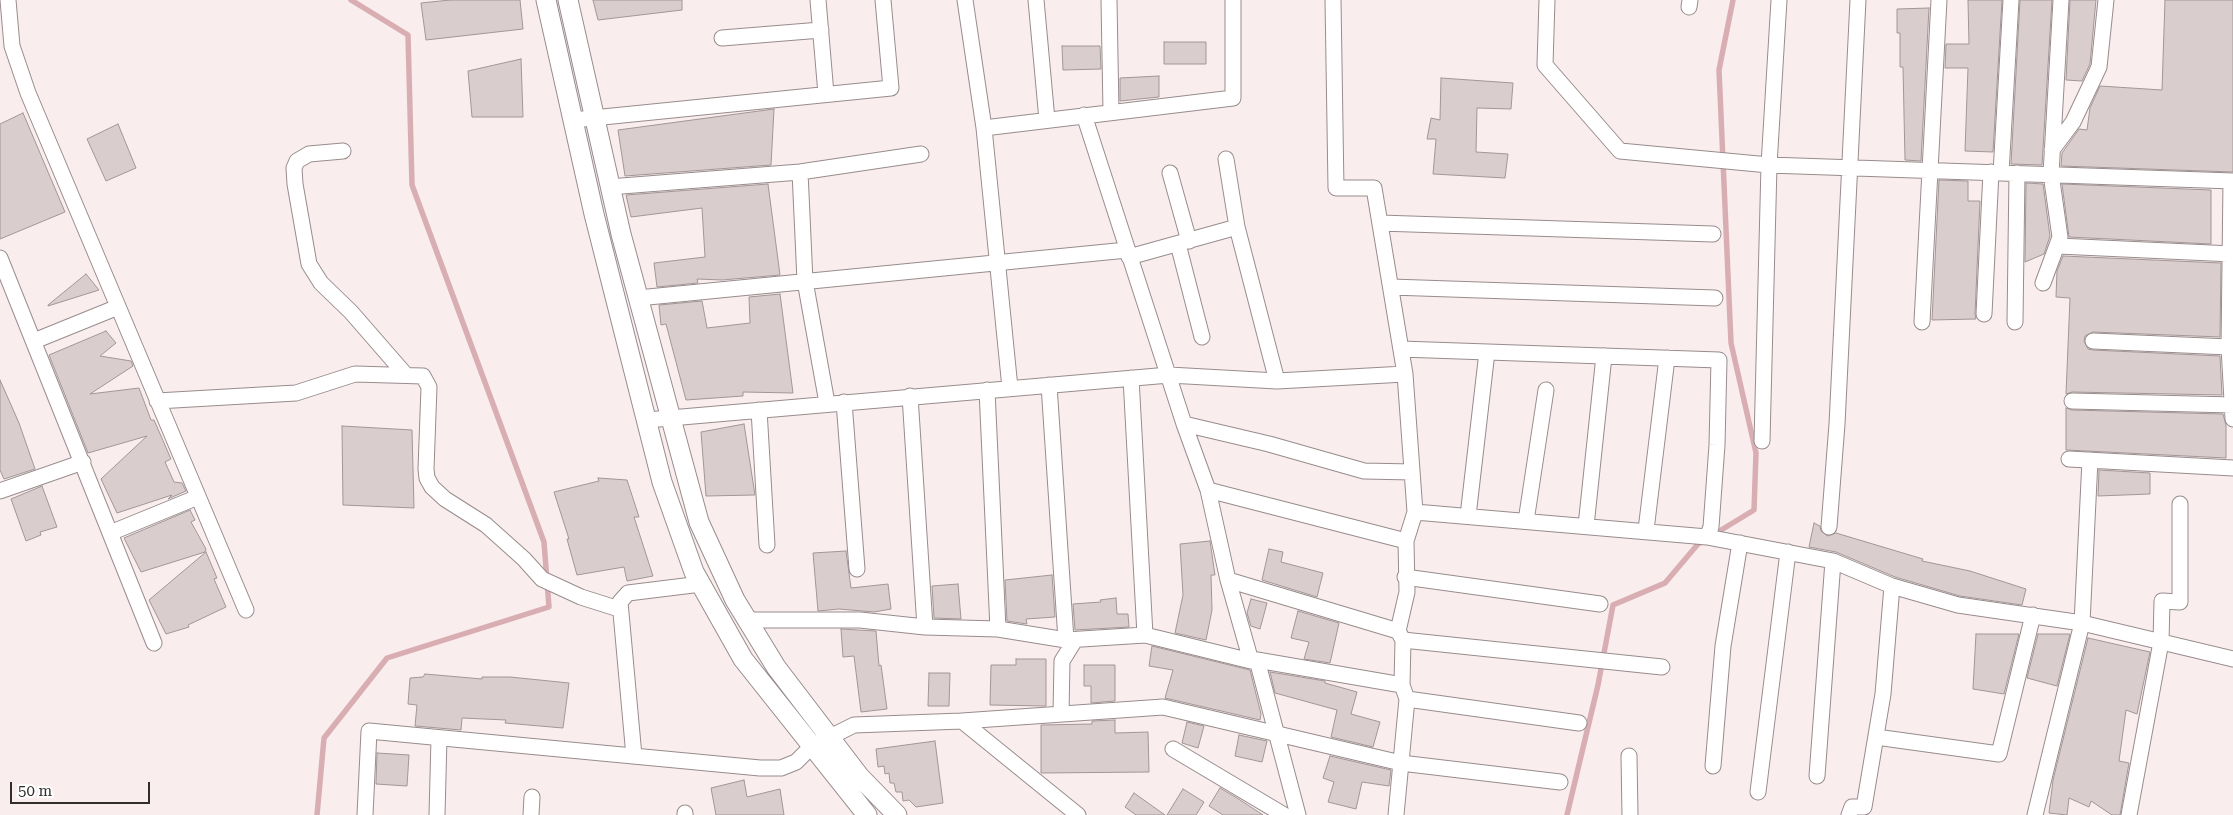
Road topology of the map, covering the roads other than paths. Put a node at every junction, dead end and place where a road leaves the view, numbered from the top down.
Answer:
1 (8, 0) edge
2 (546, 0) edge
3 (568, 0) edge
4 (818, 0) edge
5 (883, 0) edge
6 (965, 0) edge
7 (1036, 0) edge
8 (1109, 0) edge
9 (1233, 0) edge
10 (1333, 0) edge
11 (1547, 0) edge
12 (1779, 0) edge
13 (1858, 0) edge
14 (1939, 0) edge
15 (2011, 0) edge
16 (2061, 0) edge
17 (2106, 0) edge
18 (821, 30) junction
19 (722, 38) dead end
20 (826, 94) junction
21 (1111, 112) junction
22 (1084, 115) junction
23 (595, 118) junction
24 (573, 120) junction
25 (1047, 120) junction
26 (984, 128) junction
27 (2052, 150) junction
28 (343, 151) dead end
29 (921, 154) dead end
30 (1226, 159) dead end
31 (1769, 165) junction
32 (1848, 167) junction
33 (1929, 170) junction
34 (800, 172) junction
35 (1996, 172) junction
36 (1170, 173) dead end
37 (2017, 173) junction
38 (2051, 174) junction
39 (2232, 181) edge
40 (609, 187) junction
41 (1380, 223) junction
42 (1237, 227) junction
43 (1713, 234) dead end
44 (1184, 242) junction
45 (2058, 246) junction
46 (1128, 253) junction
47 (2232, 254) edge
48 (0, 258) edge
49 (998, 263) junction
50 (805, 281) junction
51 (2043, 283) dead end
52 (1391, 287) junction
53 (638, 298) junction
54 (1715, 298) dead end
55 (118, 307) junction
56 (1984, 314) dead end
57 (2231, 315) edge
58 (1922, 322) dead end
59 (2015, 322) dead end
60 (1202, 337) dead end
61 (34, 341) junction
62 (2093, 341) dead end
63 (2229, 347) junction
64 (1401, 349) junction
65 (1487, 352) junction
66 (1604, 356) junction
67 (1667, 358) junction
68 (2231, 373) edge
69 (405, 374) junction
70 (1405, 374) junction
71 (1169, 375) junction
72 (1131, 378) junction
73 (1277, 381) junction
74 (1049, 385) junction
75 (1010, 388) junction
76 (987, 390) junction
77 (1546, 390) dead end
78 (910, 396) junction
79 (158, 400) junction
80 (2072, 401) dead end
81 (844, 402) junction
82 (827, 403) junction
83 (2233, 409) edge
84 (759, 410) junction
85 (670, 418) junction
86 (646, 420) junction
87 (1184, 424) junction
88 (1762, 441) dead end
89 (2069, 459) dead end
90 (2090, 460) junction
91 (83, 462) junction
92 (2233, 468) edge
93 (1412, 472) junction
94 (1208, 490) junction
95 (0, 491) edge
96 (198, 497) junction
97 (2180, 504) dead end
98 (1415, 512) junction
99 (1468, 516) junction
100 (1526, 521) junction
101 (1586, 526) junction
102 (1829, 527) dead end
103 (1646, 530) junction
104 (110, 533) junction
105 (1712, 538) junction
106 (1406, 541) junction
107 (1740, 543) junction
108 (767, 545) dead end
109 (1788, 552) junction
110 (1833, 561) junction
111 (857, 569) dead end
112 (1405, 577) junction
113 (1228, 580) junction
114 (701, 584) junction
115 (1892, 586) junction
116 (1600, 604) dead end
117 (619, 609) junction
118 (246, 610) dead end
119 (2033, 614) junction
120 (747, 620) junction
121 (2082, 623) junction
122 (925, 627) junction
123 (998, 629) junction
124 (1145, 635) junction
125 (1401, 635) junction
126 (1066, 640) junction
127 (2161, 642) junction
128 (154, 643) dead end
129 (2233, 659) edge
130 (1254, 660) junction
131 (1662, 667) dead end
132 (1404, 692) junction
133 (1060, 714) junction
134 (962, 721) junction
135 (1579, 723) dead end
136 (1278, 733) junction
137 (829, 736) junction
138 (1876, 737) junction
139 (439, 738) junction
140 (812, 746) junction
141 (1173, 749) dead end
142 (634, 756) junction
143 (1629, 756) dead end
144 (1401, 763) junction
145 (1713, 766) dead end
146 (1817, 776) dead end
147 (1560, 782) dead end
148 (1758, 792) dead end
149 (532, 797) dead end
150 (365, 815) edge
151 (437, 815) edge
152 (531, 815) edge
153 (867, 815) edge
154 (897, 815) edge
155 (1078, 815) edge
156 (1284, 815) edge
157 (1298, 815) edge
158 (1398, 815) edge
159 (1630, 815) edge
160 (1849, 815) edge
161 (2035, 815) edge
162 (2129, 815) edge

1 - 55 street
2 - 24 street
3 - 23 street
4 - 18 street
5 - 20 street
6 - 26 street
7 - 25 street
8 - 21 street
9 - 21 street
10 - 41 street
11 - 31 street
12 - 31 street
13 - 32 street
14 - 33 street
15 - 35 street
16 - 27 street
17 - 27 street
18 - 19 street
18 - 20 street
20 - 23 street
21 - 22 street
22 - 25 street
22 - 46 street
23 - 24 street
23 - 40 street
24 - 86 street
25 - 26 street
26 - 49 street
27 - 38 street
28 - 69 street
29 - 34 street
30 - 42 street
31 - 32 street
31 - 88 street
32 - 33 street
32 - 102 street
33 - 35 street
33 - 58 street
34 - 40 street
34 - 50 street
35 - 37 street
35 - 56 street
36 - 44 street
37 - 38 street
37 - 59 street
38 - 39 street
38 - 45 street
39 - 47 street
40 - 53 street
41 - 43 street
41 - 52 street
42 - 44 street
42 - 73 street
44 - 46 street
44 - 60 street
45 - 47 street
45 - 51 street
46 - 49 street
46 - 71 street
47 - 57 street
48 - 61 street
49 - 50 street
49 - 75 street
50 - 53 street
50 - 82 street
52 - 54 street
52 - 64 street
53 - 85 street
55 - 61 street
55 - 79 street
57 - 63 street
61 - 91 street
62 - 63 street
63 - 68 street
64 - 65 street
64 - 70 street
65 - 66 street
65 - 99 street
66 - 67 street
66 - 101 street
67 - 103 street
67 - 105 street
68 - 83 street
69 - 79 street
69 - 117 street
70 - 73 street
70 - 93 street
71 - 72 street
71 - 73 street
71 - 87 street
72 - 74 street
72 - 124 street
74 - 75 street
74 - 126 street
75 - 76 street
76 - 78 street
76 - 123 street
77 - 100 street
78 - 81 street
78 - 122 street
79 - 96 street
80 - 83 street
81 - 82 street
81 - 111 street
82 - 84 street
84 - 85 street
84 - 108 street
85 - 86 street
85 - 120 street
86 - 114 street
87 - 93 street
87 - 94 street
89 - 90 street
90 - 92 street
90 - 121 street
91 - 95 street
91 - 104 street
93 - 98 street
94 - 106 street
94 - 113 street
96 - 104 street
96 - 118 street
97 - 127 street
98 - 99 street
98 - 106 street
99 - 100 street
100 - 101 street
101 - 103 street
103 - 105 street
104 - 128 street
105 - 107 street
106 - 112 street
107 - 109 street
107 - 145 street
109 - 110 street
109 - 148 street
110 - 115 street
110 - 146 street
112 - 116 street
112 - 125 street
113 - 125 street
113 - 130 street
114 - 117 street
114 - 140 street
115 - 119 street
115 - 138 street
117 - 142 street
119 - 121 street
119 - 138 street
120 - 122 street
120 - 137 street
121 - 127 street
121 - 161 street
122 - 123 street
123 - 126 street
124 - 126 street
124 - 130 street
125 - 131 street
125 - 132 street
126 - 133 street
127 - 129 street
127 - 162 street
130 - 132 street
130 - 136 street
132 - 135 street
132 - 144 street
133 - 134 street
133 - 136 street
134 - 137 street
134 - 155 street
136 - 144 street
136 - 157 street
137 - 140 street
137 - 154 street
138 - 160 street
139 - 142 street
139 - 150 street
139 - 151 street
140 - 142 street
140 - 153 street
141 - 156 street
143 - 159 street
144 - 147 street
144 - 158 street
149 - 152 street

